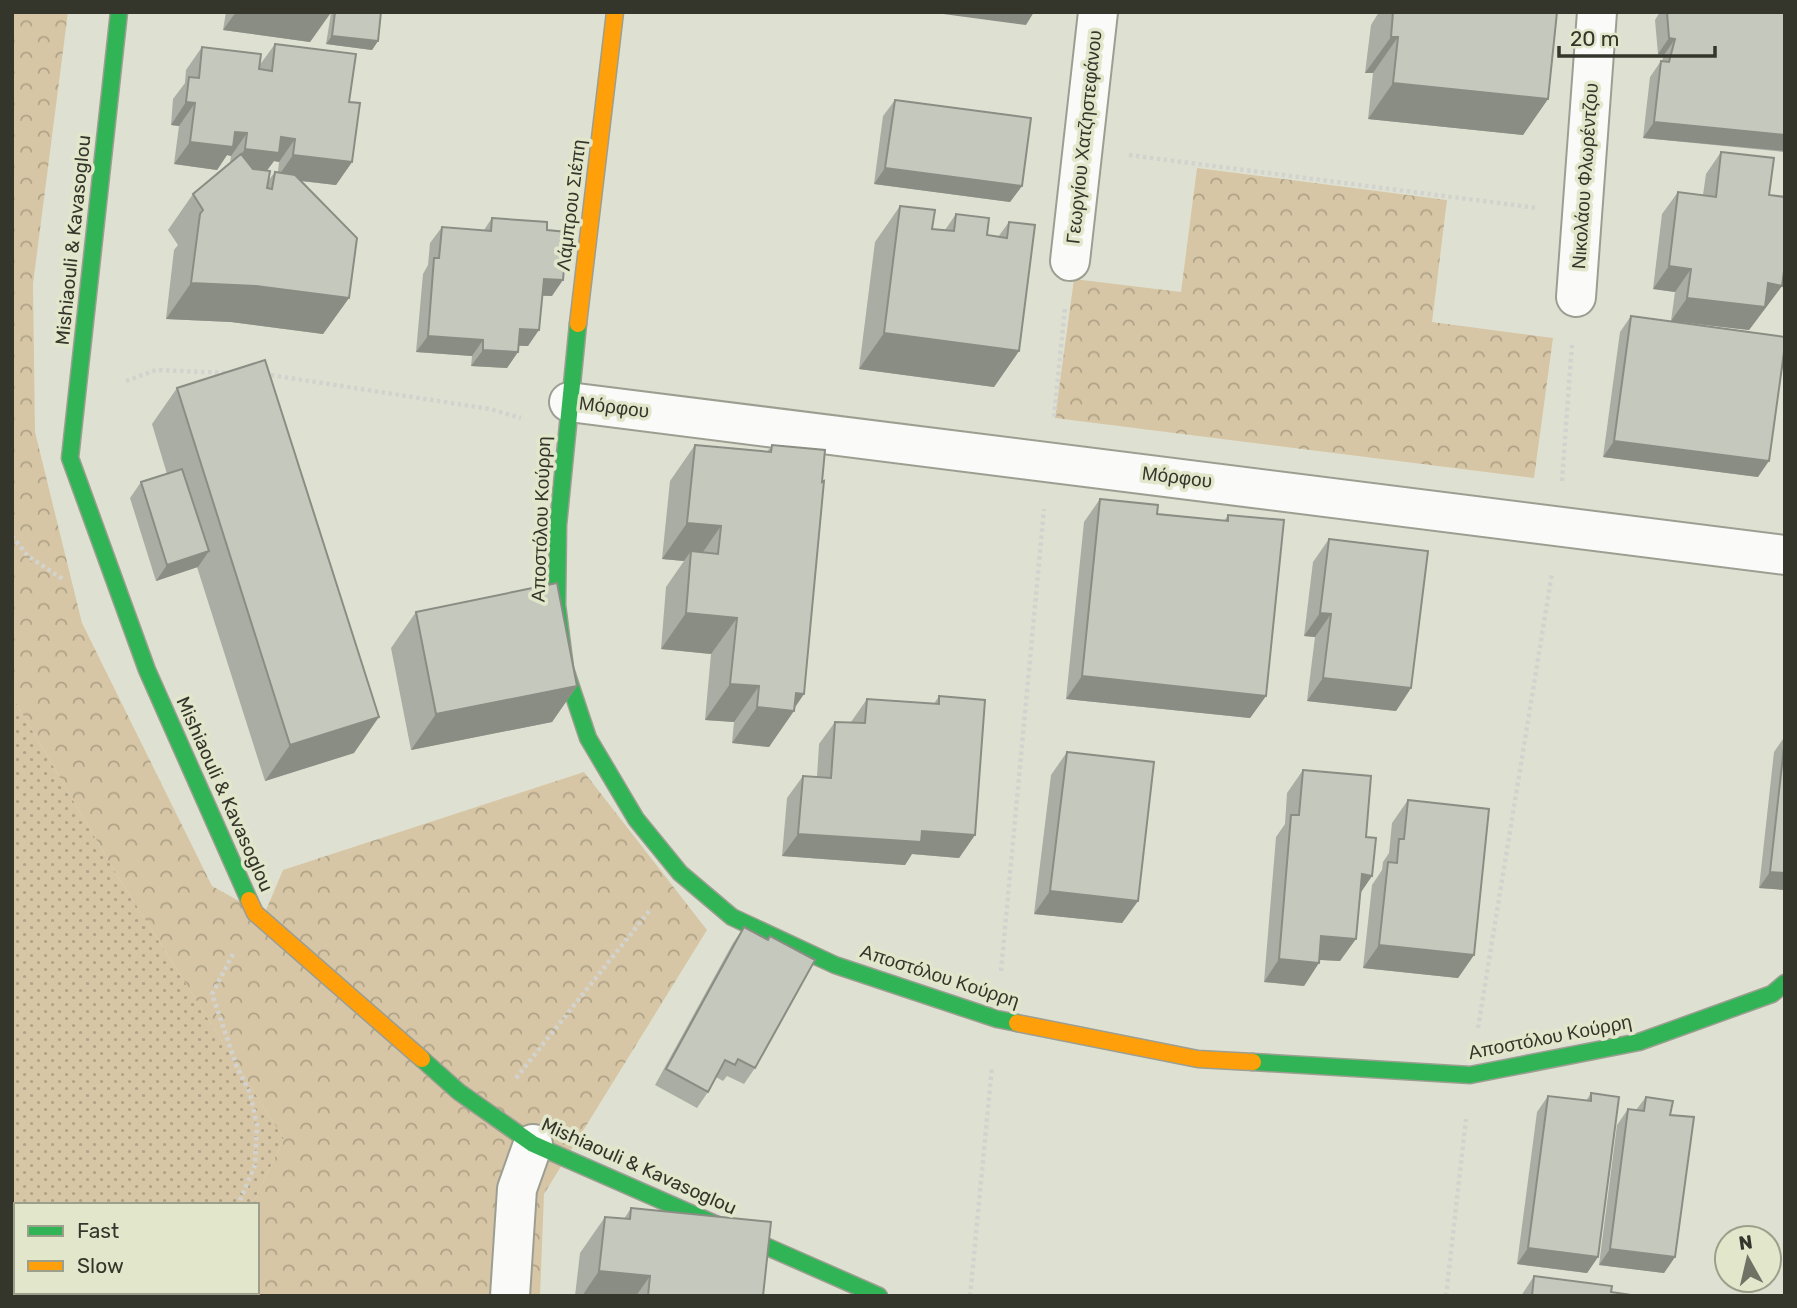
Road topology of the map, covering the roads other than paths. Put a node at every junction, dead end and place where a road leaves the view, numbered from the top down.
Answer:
1 (119, 12) edge
2 (615, 12) edge
3 (1098, 12) edge
4 (1597, 12) edge
5 (1070, 261) road end
6 (1576, 297) road end
7 (568, 416) junction
8 (1785, 555) edge
9 (1785, 983) edge
10 (533, 1144) junction
11 (510, 1296) edge
12 (879, 1296) edge

1 - 10 street, Mishiaouli & Kavasoglou
2 - 7 street, Λάμπρου Σιέπη
3 - 5 street, Γεωργίου Χατζηστεφάνου
4 - 6 street, Νικολάου Φλωρέντζου
7 - 8 street, Μόρφου
7 - 9 street, Αποστόλου Κούρρη
10 - 11 street
10 - 12 street, Mishiaouli & Kavasoglou

